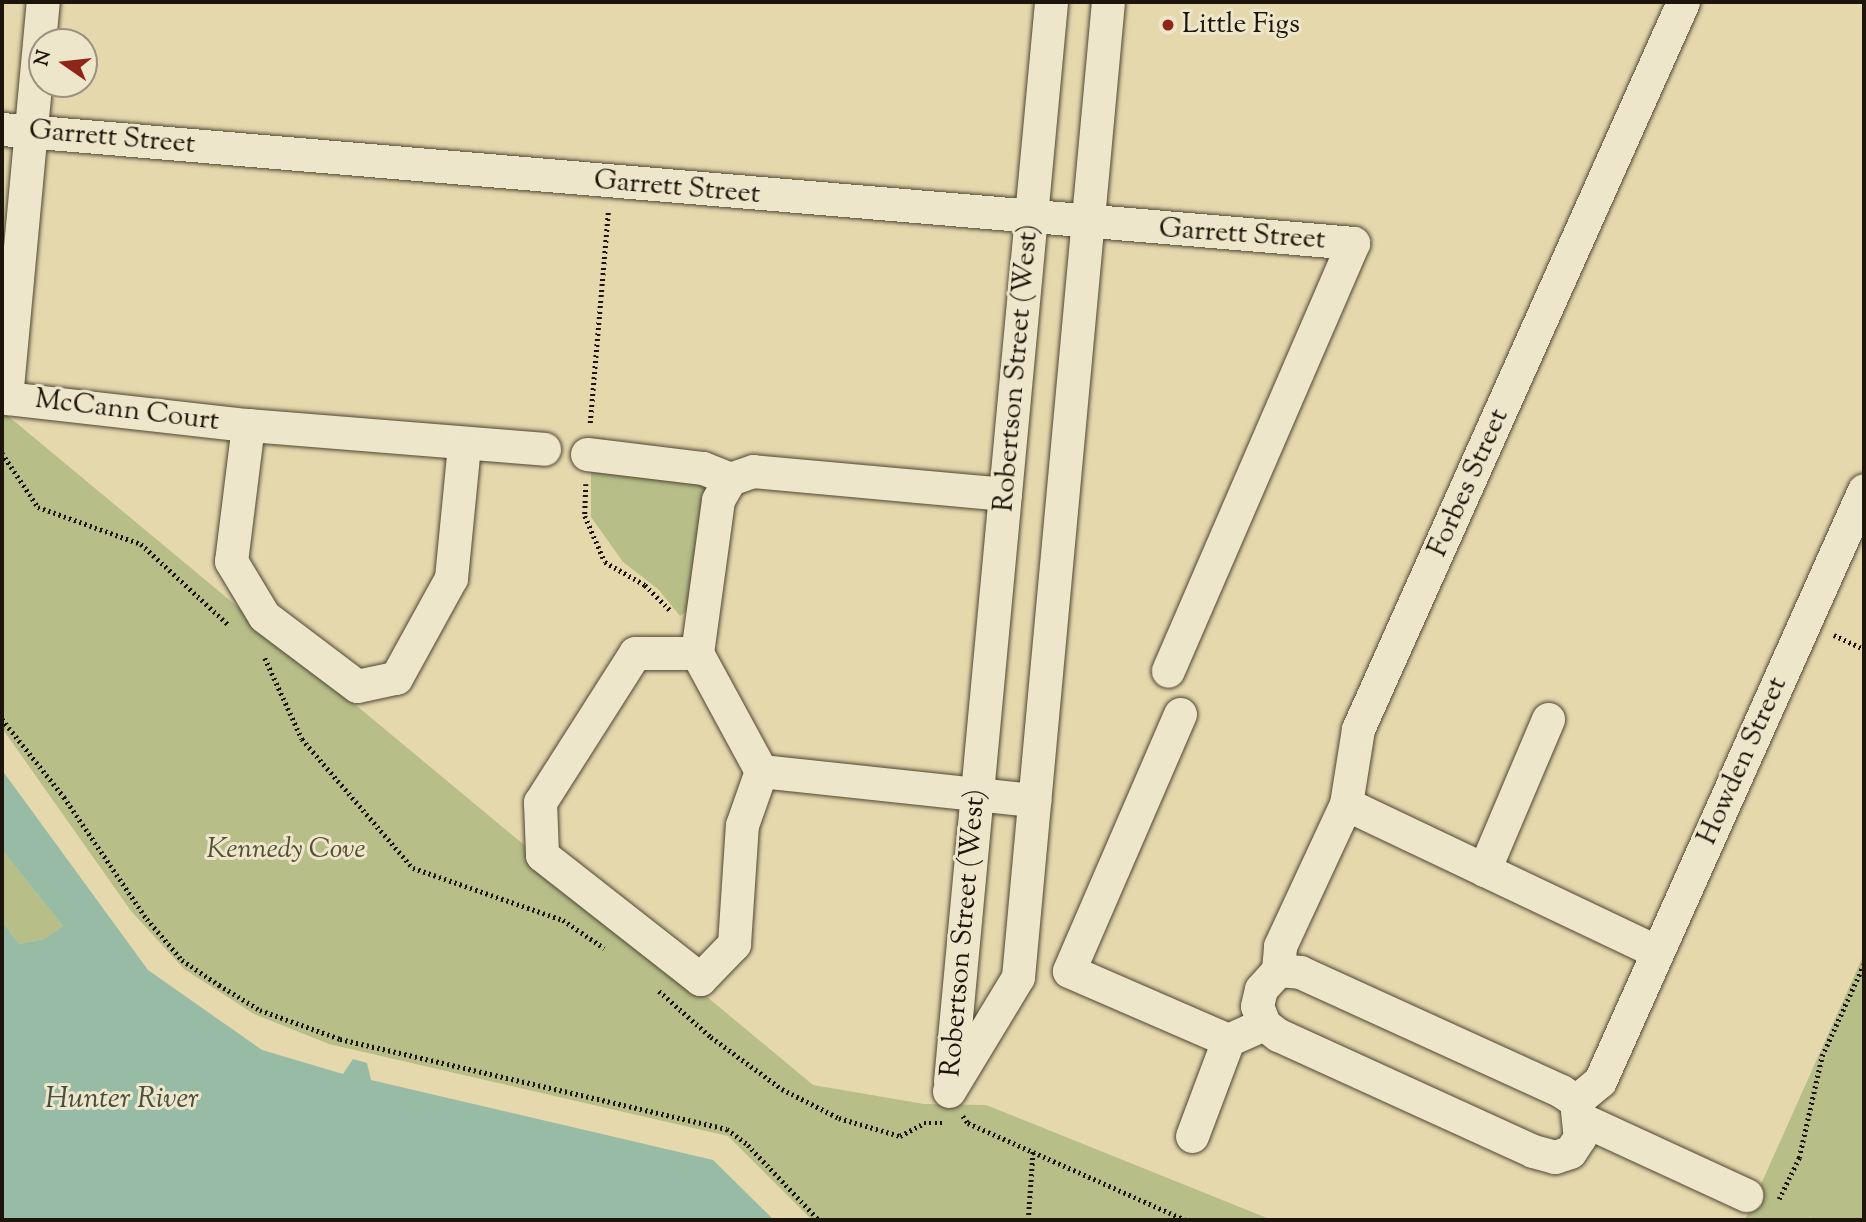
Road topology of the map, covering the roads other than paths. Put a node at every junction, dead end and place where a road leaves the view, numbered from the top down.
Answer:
1 (43, 2) edge
2 (1052, 2) edge
3 (1108, 2) edge
4 (1683, 2) edge
5 (16, 130) edge
6 (1031, 218) junction
7 (1088, 223) junction
8 (4, 396) edge
9 (248, 425) junction
10 (464, 445) junction
11 (544, 449) dead end
12 (587, 454) dead end
13 (730, 479) junction
14 (1864, 489) edge
15 (1005, 494) junction
16 (697, 653) junction
17 (1168, 671) dead end
18 (1180, 714) dead end
19 (1548, 719) dead end
20 (761, 771) junction
21 (977, 797) junction
22 (1034, 800) junction
23 (1346, 804) junction
24 (1484, 870) junction
25 (1657, 952) junction
26 (1278, 970) junction
27 (1264, 1024) junction
28 (1228, 1040) junction
29 (1579, 1110) junction
30 (1192, 1136) dead end
31 (1760, 1202) road end

1 - 5 street
2 - 6 street, Robertson Street (West)
3 - 7 street, Robertson Street (West)
4 - 23 street, Forbes Street
5 - 6 street, Garrett Street
5 - 8 street
6 - 7 street, Garrett Street
6 - 15 street, Robertson Street (West)
7 - 17 street, Garrett Street
7 - 22 street, Robertson Street (West)
8 - 9 street, McCann Court
9 - 10 street, McCann Court
9 - 10 street, McCann Court
10 - 11 street, McCann Court
12 - 13 street
13 - 15 street
13 - 16 street
14 - 25 street, Howden Street
15 - 21 street, Robertson Street (West)
16 - 20 street
16 - 20 street
18 - 28 street
19 - 24 street
20 - 21 street
21 - 22 street
21 - 22 street, Robertson Street (West)
23 - 24 street
23 - 26 street, Forbes Street
24 - 25 street
25 - 29 street, Howden Street
26 - 27 street
26 - 29 street
27 - 28 street
27 - 29 street
28 - 30 street
29 - 31 street

